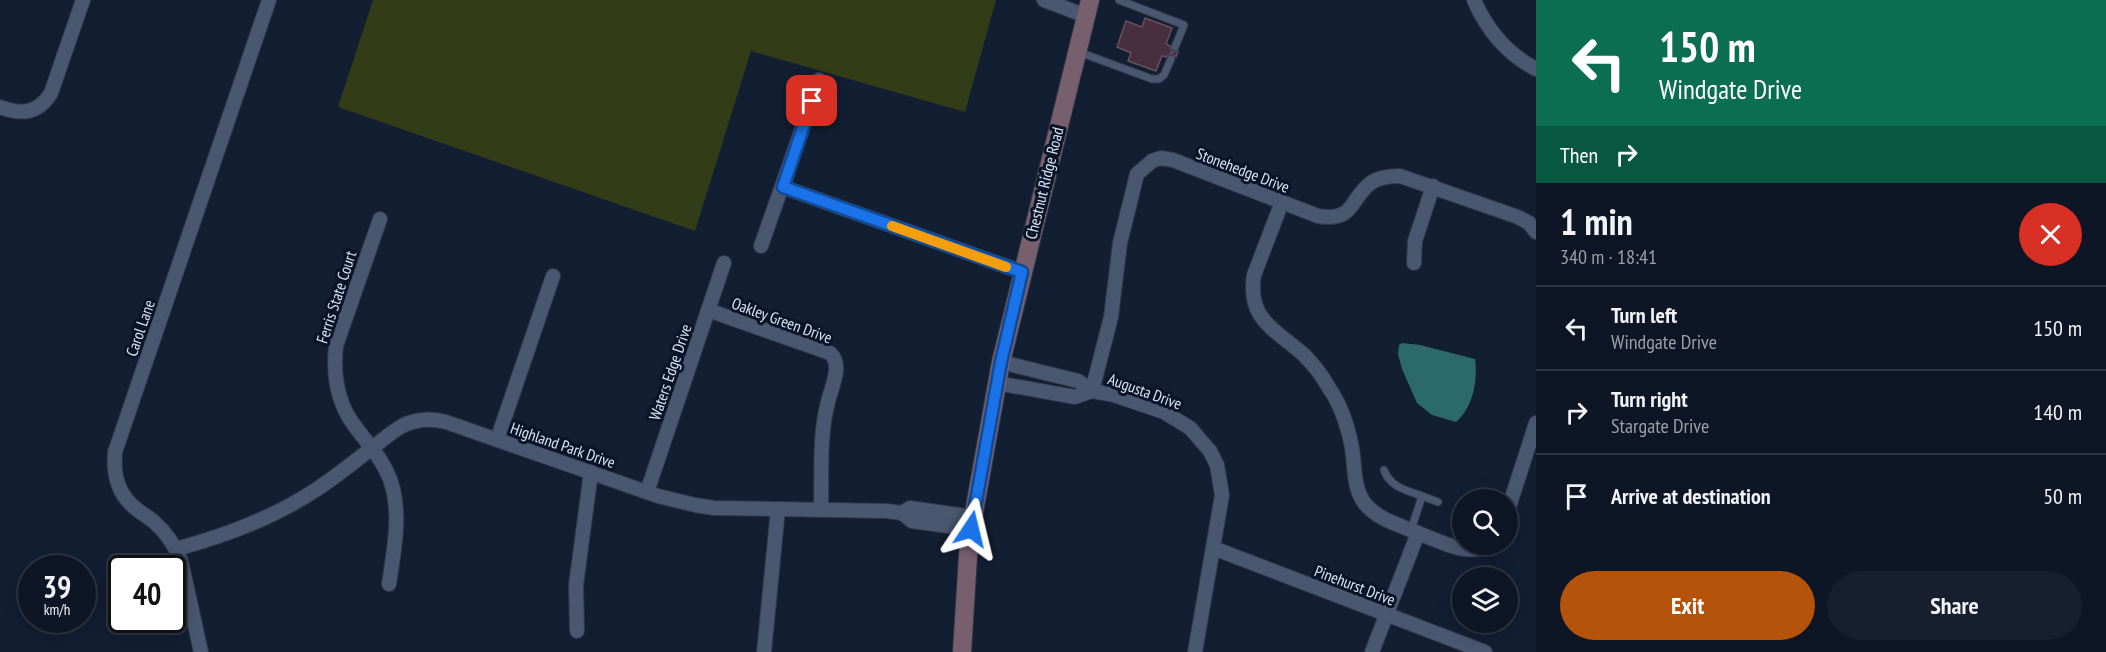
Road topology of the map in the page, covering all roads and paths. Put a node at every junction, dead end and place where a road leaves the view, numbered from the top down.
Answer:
1 (83, 0) edge
2 (269, 0) edge
3 (1044, 0) edge
4 (1119, 0) edge
5 (1474, 0) edge
6 (1088, 8) edge
7 (1174, 47) dead end
8 (1077, 51) junction
9 (1171, 59) dead end
10 (1536, 69) edge
11 (819, 80) dead end
12 (0, 107) edge
13 (1433, 186) junction
14 (783, 187) junction
15 (1282, 202) junction
16 (380, 219) dead end
17 (1536, 232) edge
18 (761, 246) dead end
19 (724, 263) dead end
20 (1414, 263) dead end
21 (1022, 272) junction
22 (553, 276) dead end
23 (708, 310) junction
24 (1001, 362) junction
25 (997, 383) junction
26 (1092, 391) junction
27 (1536, 423) edge
28 (496, 440) junction
29 (372, 448) junction
30 (1384, 470) dead end
31 (591, 472) junction
32 (1515, 489) edge
33 (647, 492) junction
34 (1422, 496) junction
35 (1438, 502) dead end
36 (778, 509) junction
37 (821, 510) junction
38 (972, 523) junction
39 (1414, 531) junction
40 (1452, 545) edge
41 (1213, 548) junction
42 (176, 549) junction
43 (388, 584) dead end
44 (1387, 615) junction
45 (577, 632) dead end
46 (201, 652) edge
47 (764, 652) edge
48 (962, 652) edge
49 (1195, 652) edge
50 (1372, 652) edge
51 (1485, 652) edge

1 - 12 street
2 - 42 street, Carol Lane
3 - 6 street
4 - 7 lane
5 - 10 street
6 - 8 street, Chestnut Ridge Road
8 - 9 lane
8 - 21 street, Chestnut Ridge Road
11 - 14 street
13 - 15 street, Stonehedge Drive
13 - 17 street, Stonehedge Drive
13 - 20 street
14 - 18 street
14 - 21 street
15 - 26 street, Stonehedge Drive
15 - 39 street
16 - 29 street, Ferris State Court
19 - 23 street, Waters Edge Drive
21 - 24 street, Chestnut Ridge Road
22 - 28 street
23 - 33 street, Waters Edge Drive
23 - 37 street, Oakley Green Drive
24 - 25 street, Chestnut Ridge Road
24 - 26 street, Augusta Drive
25 - 26 street
25 - 38 street, Chestnut Ridge Road
26 - 41 street, Augusta Drive
27 - 32 street
28 - 29 street, Highland Park Drive
28 - 31 street, Highland Park Drive
29 - 42 street, Highland Park Drive
29 - 43 street, Ferris State Court
30 - 34 lane
31 - 33 street, Highland Park Drive
31 - 45 street
33 - 36 street, Highland Park Drive
34 - 35 lane
34 - 39 lane
36 - 37 street, Highland Park Drive
36 - 47 street
37 - 38 street, Highland Park Drive
38 - 48 street, Chestnut Ridge Road
39 - 40 street
39 - 44 street
41 - 44 street, Pinehurst Drive
41 - 49 street, Augusta Drive
42 - 46 street, Carol Lane
44 - 50 street
44 - 51 street, Pinehurst Drive

